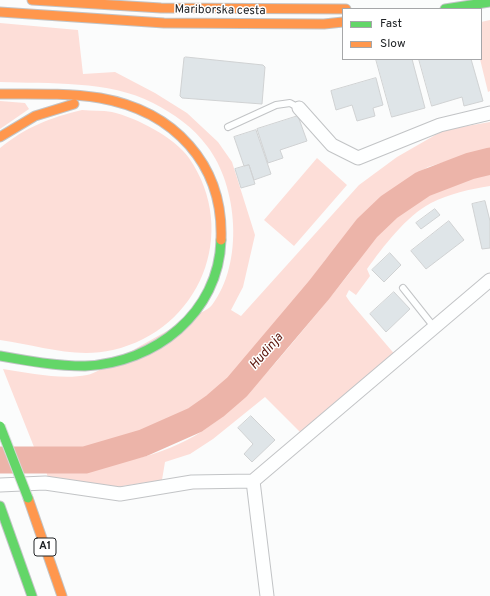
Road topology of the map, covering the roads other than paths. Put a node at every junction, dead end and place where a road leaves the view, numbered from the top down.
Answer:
1 (32, 0) edge
2 (490, 2) edge
3 (451, 8) edge
4 (342, 9) edge
5 (0, 12) edge
6 (342, 22) edge
7 (0, 94) edge
8 (114, 101) junction
9 (299, 108) joint
10 (490, 113) edge
11 (228, 128) dead end
12 (0, 137) edge
13 (490, 280) edge
14 (403, 288) dead end
15 (434, 327) junction
16 (0, 356) edge
17 (0, 426) edge
18 (253, 481) junction
19 (0, 485) edge
20 (0, 506) edge
21 (0, 532) edge
22 (12, 540) junction
23 (32, 596) edge
24 (62, 596) edge
25 (267, 596) edge

1 - 4 main road, Mariborska cesta
2 - 3 main road
5 - 6 main road, Mariborska cesta
7 - 8 main road
8 - 12 main road
8 - 16 main road
9 - 10 street
9 - 11 lane
13 - 15 street
14 - 15 lane
15 - 18 street
17 - 24 main road, A1, bridge
18 - 19 street
18 - 25 street
20 - 22 main road, A1
21 - 22 main road
22 - 23 main road, A1

